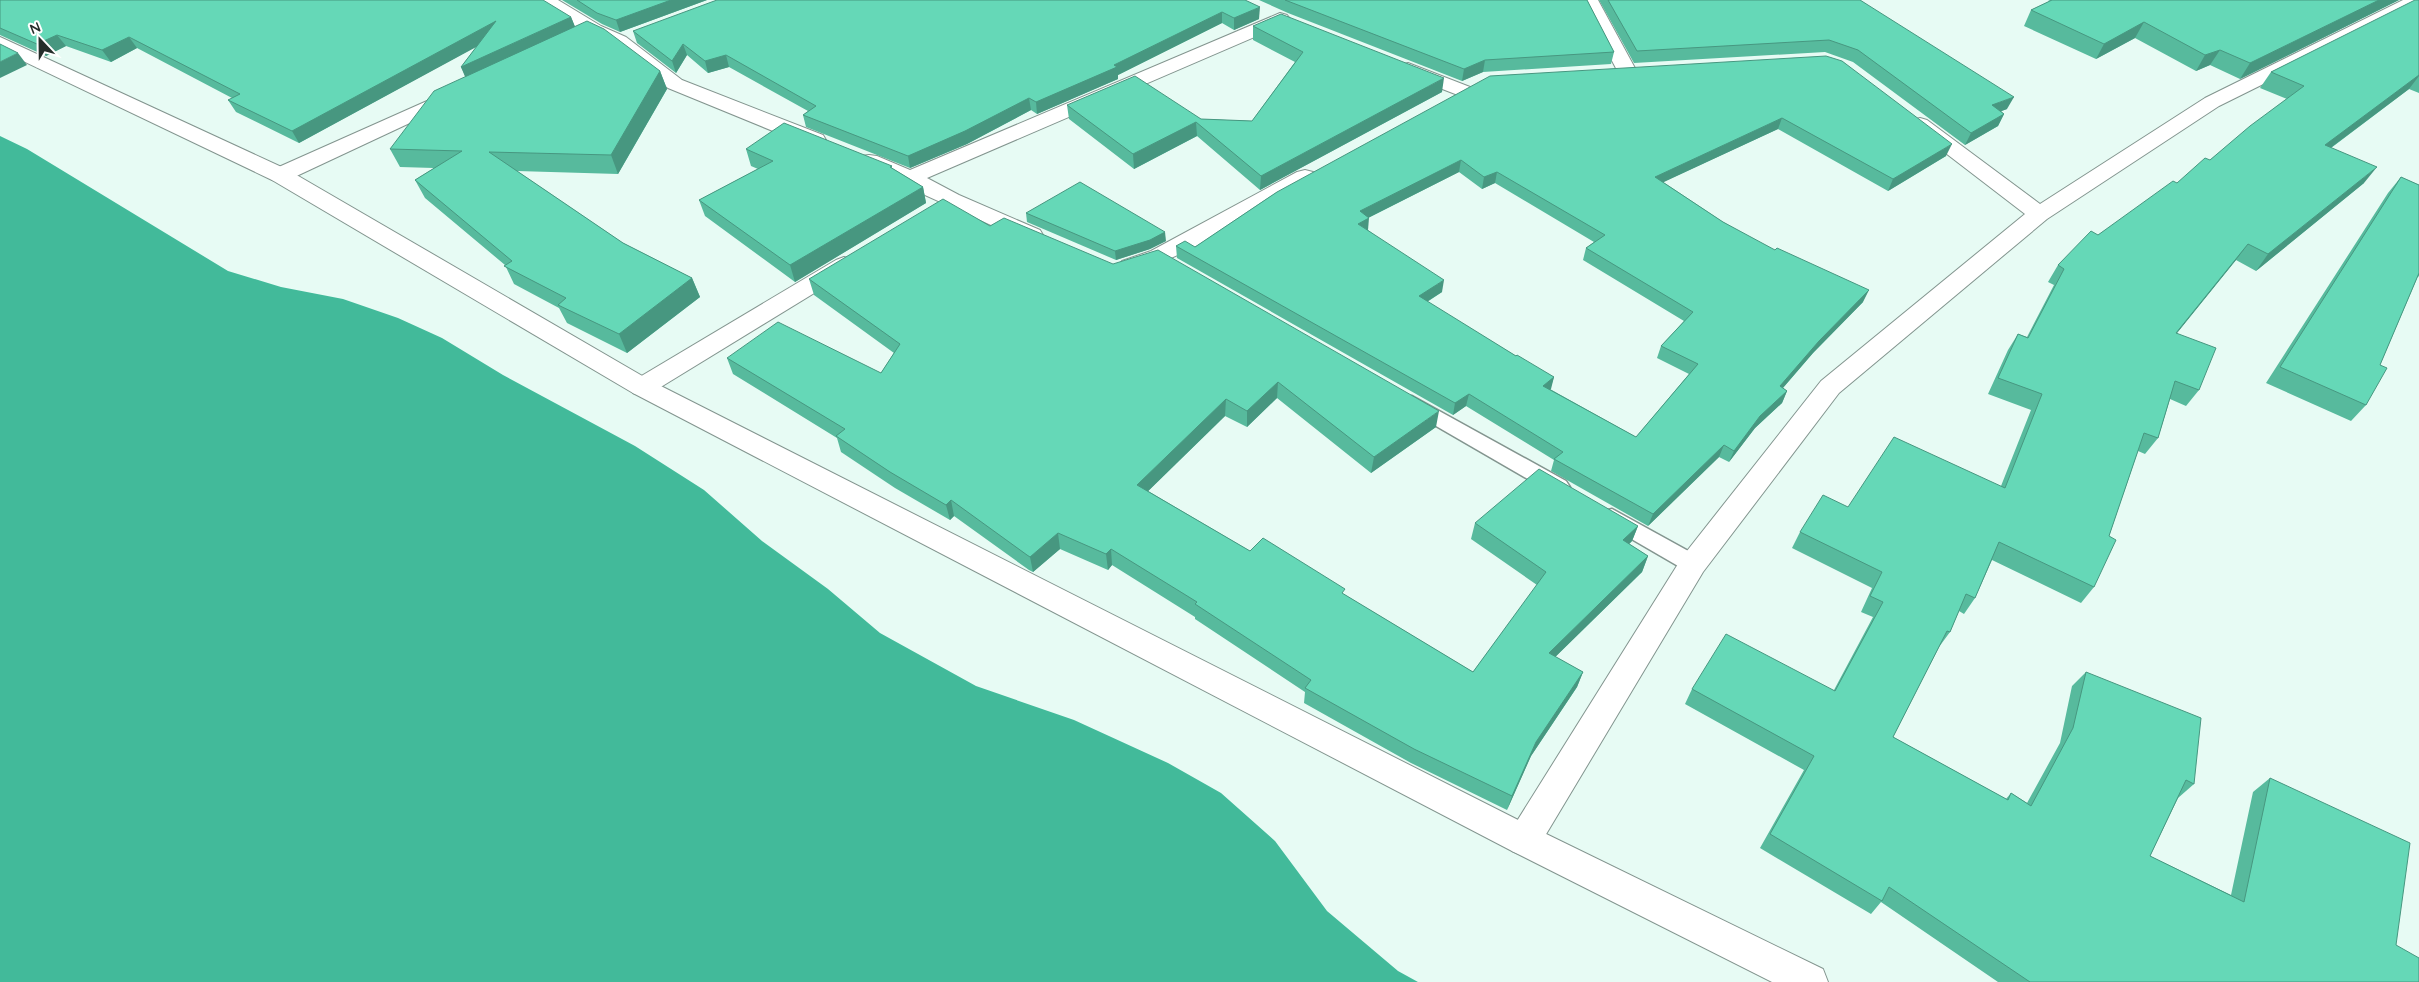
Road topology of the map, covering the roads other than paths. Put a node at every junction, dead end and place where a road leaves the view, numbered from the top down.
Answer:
1 (545, 0) edge
2 (1588, 0) edge
3 (2418, 0) edge
4 (1256, 8) edge
5 (0, 42) edge
6 (1390, 62) edge
7 (1626, 71) edge
8 (1483, 80) edge
9 (468, 88) edge
10 (1463, 91) junction
11 (1437, 105) edge
12 (1907, 114) edge
13 (1324, 167) edge
14 (280, 175) junction
15 (910, 178) junction
16 (951, 200) junction
17 (2038, 214) junction
18 (926, 215) edge
19 (1051, 243) edge
20 (859, 256) edge
21 (1106, 267) edge
22 (642, 387) junction
23 (1400, 396) edge
24 (1572, 495) edge
25 (1598, 510) edge
26 (1693, 564) junction
27 (1524, 840) junction
28 (1810, 982) edge

1 - 15 street
2 - 7 street
3 - 17 street
4 - 15 street
5 - 14 street
6 - 10 street
8 - 10 street
9 - 14 street
10 - 11 street
12 - 17 street
13 - 21 street
14 - 22 street
15 - 16 street
16 - 18 street
16 - 19 street
17 - 26 street
20 - 22 street
22 - 27 street
23 - 24 lane
25 - 26 lane
26 - 27 street
27 - 28 street

